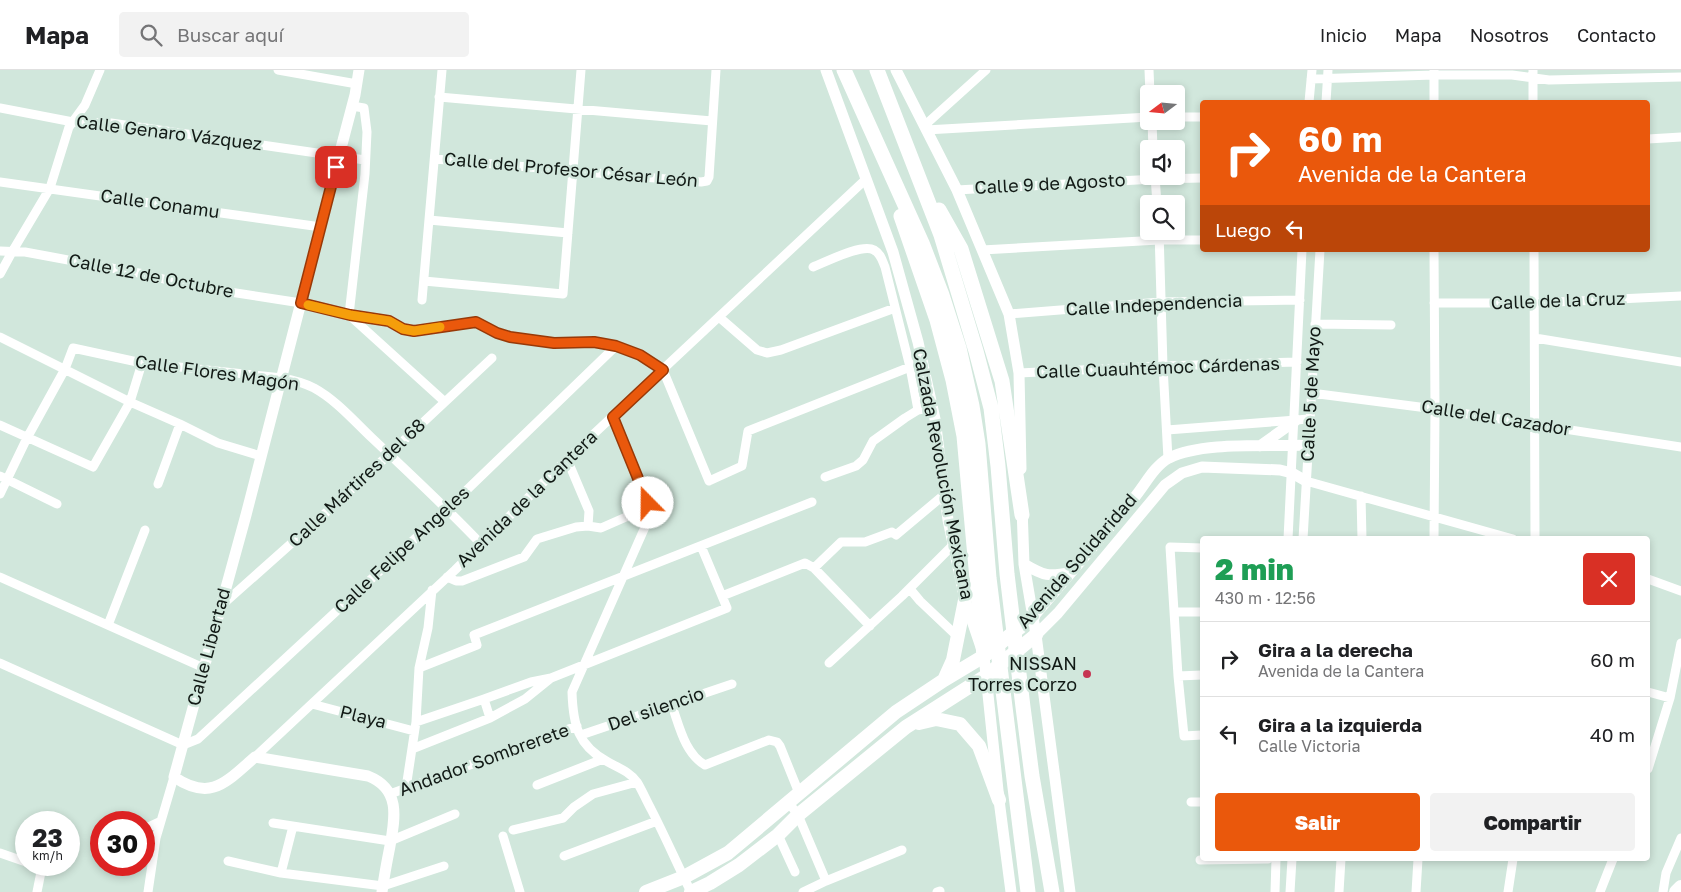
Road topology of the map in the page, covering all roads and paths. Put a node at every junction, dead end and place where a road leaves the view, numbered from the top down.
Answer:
1 (100, 70) edge
2 (278, 70) edge
3 (359, 70) edge
4 (442, 70) edge
5 (581, 70) edge
6 (716, 70) edge
7 (826, 70) edge
8 (844, 70) edge
9 (877, 70) edge
10 (896, 70) edge
11 (986, 70) edge
12 (1149, 70) edge
13 (1434, 73) edge
14 (1328, 74) edge
15 (1533, 74) edge
16 (1311, 75) edge
17 (1675, 75) edge
18 (357, 84) junction
19 (1150, 85) edge
20 (439, 97) junction
21 (1309, 100) edge
22 (1326, 100) edge
23 (1434, 100) edge
24 (1533, 100) edge
25 (352, 106) junction
26 (0, 108) edge
27 (578, 109) junction
28 (1185, 117) edge
29 (1200, 117) edge
30 (1140, 118) edge
31 (712, 121) junction
32 (73, 122) junction
33 (925, 128) junction
34 (1681, 138) edge
35 (1650, 139) edge
36 (339, 155) junction
37 (435, 159) junction
38 (366, 160) junction
39 (883, 160) junction
40 (573, 171) junction
41 (1140, 178) edge
42 (1185, 178) edge
43 (1200, 178) edge
44 (866, 180) junction
45 (920, 180) junction
46 (0, 182) edge
47 (50, 188) junction
48 (957, 190) junction
49 (429, 220) junction
50 (321, 227) junction
51 (568, 234) junction
52 (1140, 238) edge
53 (1185, 238) edge
54 (1159, 240) edge
55 (1200, 240) edge
56 (982, 250) junction
57 (0, 251) edge
58 (12, 252) junction
59 (1302, 252) edge
60 (1320, 252) edge
61 (1434, 252) edge
62 (1534, 252) edge
63 (813, 267) dead end
64 (0, 274) edge
65 (424, 281) junction
66 (1681, 296) edge
67 (422, 300) dead end
68 (1300, 300) junction
69 (1160, 302) junction
70 (301, 303) junction
71 (1434, 303) junction
72 (1535, 303) junction
73 (895, 308) junction
74 (1009, 314) junction
75 (350, 315) junction
76 (719, 317) junction
77 (1315, 324) junction
78 (1392, 325) dead end
79 (0, 337) edge
80 (1535, 338) junction
81 (616, 346) junction
82 (492, 358) dead end
83 (1298, 362) junction
84 (1681, 362) edge
85 (142, 363) junction
86 (1163, 366) junction
87 (910, 367) junction
88 (65, 369) junction
89 (663, 370) junction
90 (1019, 373) junction
91 (282, 378) junction
92 (1311, 393) junction
93 (130, 402) junction
94 (445, 402) junction
95 (933, 408) junction
96 (1436, 408) junction
97 (918, 410) junction
98 (613, 417) junction
99 (1309, 419) junction
100 (1295, 420) junction
101 (180, 424) junction
102 (1535, 424) junction
103 (0, 425) edge
104 (1166, 430) junction
105 (27, 438) junction
106 (1308, 445) junction
107 (1260, 446) junction
108 (1294, 446) junction
109 (1681, 447) edge
110 (390, 454) junction
111 (261, 456) junction
112 (567, 459) junction
113 (1168, 459) junction
114 (1292, 473) junction
115 (825, 477) dead end
116 (4, 478) edge
117 (1306, 481) junction
118 (158, 484) dead end
119 (0, 494) edge
120 (945, 494) junction
121 (1362, 496) junction
122 (812, 502) dead end
123 (57, 504) dead end
124 (649, 507) junction
125 (447, 509) junction
126 (1022, 515) junction
127 (1434, 516) junction
128 (588, 526) junction
129 (145, 530) dead end
130 (1288, 536) edge
131 (1303, 536) edge
132 (1362, 536) edge
133 (1434, 536) edge
134 (1503, 536) edge
135 (1535, 536) edge
136 (481, 544) junction
137 (953, 545) junction
138 (701, 546) junction
139 (1200, 548) edge
140 (1024, 564) junction
141 (814, 568) junction
142 (1071, 572) junction
143 (623, 576) junction
144 (0, 577) edge
145 (447, 577) junction
146 (1650, 580) edge
147 (910, 589) junction
148 (432, 590) junction
149 (1681, 591) edge
150 (722, 596) junction
151 (965, 600) junction
152 (220, 607) junction
153 (1175, 612) junction
154 (1200, 612) edge
155 (1033, 617) junction
156 (108, 625) junction
157 (870, 626) junction
158 (1036, 635) junction
159 (958, 636) junction
160 (1681, 643) edge
161 (984, 656) junction
162 (0, 663) edge
163 (829, 663) dead end
164 (584, 664) junction
165 (204, 668) junction
166 (419, 668) junction
167 (1200, 675) edge
168 (986, 676) junction
169 (1178, 676) junction
170 (551, 678) junction
171 (944, 680) junction
172 (732, 684) dead end
173 (1650, 693) edge
174 (1670, 698) junction
175 (484, 699) junction
176 (671, 703) junction
177 (312, 704) junction
178 (490, 718) junction
179 (415, 726) junction
180 (577, 726) junction
181 (906, 727) junction
182 (581, 736) junction
183 (1200, 736) edge
184 (183, 745) junction
185 (412, 749) junction
186 (255, 757) junction
187 (603, 759) junction
188 (1650, 763) edge
189 (174, 777) junction
190 (637, 782) junction
191 (537, 785) dead end
192 (406, 788) junction
193 (799, 793) junction
194 (390, 794) junction
195 (998, 800) junction
196 (1190, 802) dead end
197 (1200, 802) edge
198 (788, 803) junction
199 (455, 814) dead end
200 (798, 815) junction
201 (161, 821) junction
202 (657, 821) junction
203 (273, 823) dead end
204 (155, 824) edge
205 (292, 826) junction
206 (513, 830) dead end
207 (778, 835) junction
208 (503, 836) dead end
209 (1681, 838) edge
210 (390, 841) junction
211 (902, 850) dead end
212 (0, 853) edge
213 (564, 856) dead end
214 (15, 858) edge
215 (228, 861) dead end
216 (1276, 861) edge
217 (1292, 861) edge
218 (1341, 861) edge
219 (1418, 861) edge
220 (1513, 861) edge
221 (1612, 861) edge
222 (444, 866) dead end
223 (795, 872) dead end
224 (281, 873) junction
225 (39, 876) edge
226 (684, 877) junction
227 (826, 881) junction
228 (1681, 887) edge
229 (382, 889) edge
230 (37, 892) edge
231 (148, 892) edge
232 (520, 892) edge
233 (646, 892) edge
234 (691, 892) edge
235 (802, 892) edge
236 (1011, 892) edge
237 (1028, 892) edge
238 (1052, 892) edge
239 (1070, 892) edge
240 (1275, 892) edge
241 (1290, 892) edge
242 (1339, 892) edge
243 (1416, 892) edge
244 (1508, 892) edge
245 (1600, 892) edge
246 (1663, 892) edge
247 (1676, 892) edge

1 - 32 street
2 - 18 street
3 - 18 street, Calle Libertad
4 - 20 street
5 - 27 street
6 - 31 street
7 - 44 street, Calzada Revolución Mexicana
8 - 39 main road, Calzada Revolución Mexicana
9 - 45 main road
10 - 33 street
11 - 33 street
12 - 19 street
13 - 14 street
13 - 15 street
13 - 23 street
14 - 16 street
14 - 22 street
15 - 17 street
15 - 24 street
16 - 21 street
18 - 25 street, Calle Libertad
20 - 27 street
20 - 37 street
25 - 36 street, Calle Libertad
25 - 38 street
26 - 32 street, Calle Genaro Vázquez
27 - 31 street
27 - 40 street
28 - 29 street
30 - 33 street
31 - 40 street, Calle del Profesor César León
32 - 36 street, Calle Genaro Vázquez
32 - 47 street
33 - 48 street
34 - 35 street
36 - 38 street, Calle Genaro Vázquez
36 - 50 street, Calle Libertad
37 - 40 street, Calle del Profesor César León
37 - 49 street
38 - 75 street
39 - 161 main road
39 - 237 main road, Calzada Revolución Mexicana
40 - 51 street
41 - 48 street, Calle 9 de Agosto
42 - 43 street, Calle 9 de Agosto
44 - 76 street, Avenida de la Cantera
44 - 95 street, Calzada Revolución Mexicana
45 - 126 main road
45 - 238 main road
46 - 47 street, Calle Conamu
47 - 50 street, Calle Conamu
47 - 58 street
48 - 56 street
49 - 51 street
49 - 65 street
50 - 70 street, Calle Libertad
51 - 65 street
52 - 56 street
53 - 55 street
54 - 69 street
56 - 74 street
57 - 58 street, Calle 12 de Octubre
58 - 64 street
58 - 70 street, Calle 12 de Octubre
59 - 68 street, Calle 5 de Mayo
60 - 77 street, Calle 5 de Mayo
61 - 71 street
62 - 72 street
63 - 73 street
65 - 67 street
66 - 72 street, Calle de la Cruz
68 - 69 street, Calle Independencia
68 - 83 street, Calle 5 de Mayo
69 - 74 street, Calle Independencia
69 - 86 street
70 - 75 street, Calle 12 de Octubre
70 - 91 street, Calle Libertad
71 - 72 street, Calle de la Cruz
71 - 96 street
72 - 80 street
73 - 76 street
73 - 87 street
74 - 90 street
75 - 81 street, Calle 12 de Octubre
75 - 94 street
76 - 89 street, Avenida de la Cantera
77 - 78 street
77 - 92 street, Calle 5 de Mayo
79 - 88 street
80 - 84 street
80 - 102 street
81 - 89 street, Calle 12 de Octubre
81 - 125 street, Calle Felipe Angeles
82 - 94 street, Calle Mártires del 68
83 - 86 street, Calle Cuauhtémoc Cárdenas
83 - 100 street, Calle 5 de Mayo
85 - 88 street, Calle Flores Magón
85 - 91 street, Calle Flores Magón
85 - 93 street
86 - 90 street, Calle Cuauhtémoc Cárdenas
86 - 104 street
87 - 89 street
87 - 97 street
88 - 93 street
88 - 105 street
89 - 98 street, Avenida de la Cantera
90 - 126 street
91 - 110 street, Calle Flores Magón
91 - 111 street, Calle Libertad
92 - 96 street, Calle del Cazador
92 - 99 street, Calle 5 de Mayo
93 - 101 street
93 - 105 street
94 - 110 street, Calle Mártires del 68
95 - 97 street
95 - 120 street, Calzada Revolución Mexicana
96 - 102 street, Calle del Cazador
96 - 127 street
97 - 115 street
98 - 112 street, Avenida de la Cantera
98 - 124 street
99 - 100 street
99 - 106 street, Calle 5 de Mayo
100 - 104 street
100 - 107 street
100 - 108 street, Calle 5 de Mayo
101 - 111 street
101 - 118 street
102 - 109 street, Calle del Cazador
102 - 135 street
103 - 105 street
104 - 113 street
105 - 116 street
106 - 108 street, Avenida Solidaridad
106 - 117 street, Calle 5 de Mayo
107 - 108 street, Avenida Solidaridad
107 - 113 street, Avenida Solidaridad
108 - 114 street, Calle 5 de Mayo
110 - 125 street, Calle Flores Magón
110 - 152 street, Calle Mártires del 68
111 - 152 street, Calle Libertad
112 - 128 street
112 - 136 street, Avenida de la Cantera
113 - 142 street, Avenida Solidaridad
114 - 117 street, Avenida Solidaridad
114 - 130 street, Calle 5 de Mayo
114 - 158 street, Avenida Solidaridad
116 - 119 street
116 - 123 street
117 - 121 street
117 - 131 street, Calle 5 de Mayo
120 - 137 street, Calzada Revolución Mexicana
120 - 141 street
121 - 127 street
121 - 132 street
122 - 138 street
124 - 128 street
124 - 143 street
125 - 136 street, Calle Flores Magón
125 - 184 street, Calle Felipe Angeles
126 - 140 street
127 - 133 street
127 - 134 street
128 - 145 street
129 - 156 street
136 - 145 street, Avenida de la Cantera
137 - 147 street
137 - 151 street, Calzada Revolución Mexicana
138 - 143 street
138 - 150 street
139 - 153 street
140 - 142 street
140 - 155 street
141 - 150 street
141 - 157 street
142 - 155 street, Avenida Solidaridad
143 - 164 street
143 - 166 street
144 - 156 street
145 - 148 street, Avenida de la Cantera
146 - 149 street
147 - 157 street
147 - 159 street
148 - 166 street
148 - 177 street, Avenida de la Cantera
150 - 164 street
151 - 159 main road
151 - 161 street, Calzada Revolución Mexicana
152 - 165 street, Calle Libertad
153 - 154 street
153 - 169 street
155 - 158 street
155 - 161 main road, Avenida Solidaridad
156 - 165 street
157 - 163 street
158 - 168 main road, Avenida Solidaridad
158 - 239 street
159 - 171 main road
160 - 174 street
161 - 168 street, Calzada Revolución Mexicana
161 - 171 main road, Avenida Solidaridad
162 - 184 street
164 - 170 street
164 - 180 street
165 - 184 street, Calle Libertad
166 - 179 street
167 - 169 street
168 - 181 main road, Avenida Solidaridad
168 - 195 street, Calzada Revolución Mexicana
169 - 183 street
170 - 175 street
170 - 178 street
171 - 193 main road, Avenida Solidaridad
172 - 176 street, Del silencio
173 - 174 street
174 - 188 street
175 - 178 street
175 - 179 street
176 - 182 street, Del silencio
176 - 193 street
177 - 179 street, Playa
177 - 186 street, Avenida de la Cantera
178 - 185 street
179 - 185 street
180 - 182 street
180 - 192 street, Andador Sombrerete
181 - 195 main road
181 - 200 main road, Avenida Solidaridad
182 - 187 street
184 - 189 street, Calle Libertad
185 - 192 street
186 - 189 street
186 - 194 street
187 - 190 street
187 - 191 street
189 - 201 street, Calle Libertad
190 - 202 street
190 - 206 street
192 - 194 street, Andador Sombrerete
193 - 198 main road, Avenida Solidaridad
194 - 210 street
195 - 236 street, Calzada Revolución Mexicana
196 - 197 street
198 - 200 street
198 - 226 main road, Avenida Solidaridad
199 - 210 street
200 - 207 main road, Avenida Solidaridad
200 - 227 street
201 - 204 street
201 - 231 street, Calle Libertad
202 - 213 street
202 - 226 street
203 - 205 street
205 - 210 street
205 - 224 street
207 - 223 street
207 - 234 main road, Avenida Solidaridad
208 - 232 street
209 - 246 street
210 - 229 street
211 - 227 street
212 - 214 street
215 - 224 street
216 - 240 street
217 - 241 street
218 - 242 street
219 - 243 street
220 - 244 street
221 - 245 street
222 - 229 street
224 - 229 street
225 - 230 street
226 - 233 main road, Avenida Solidaridad
226 - 234 street
227 - 235 street
228 - 247 main road

